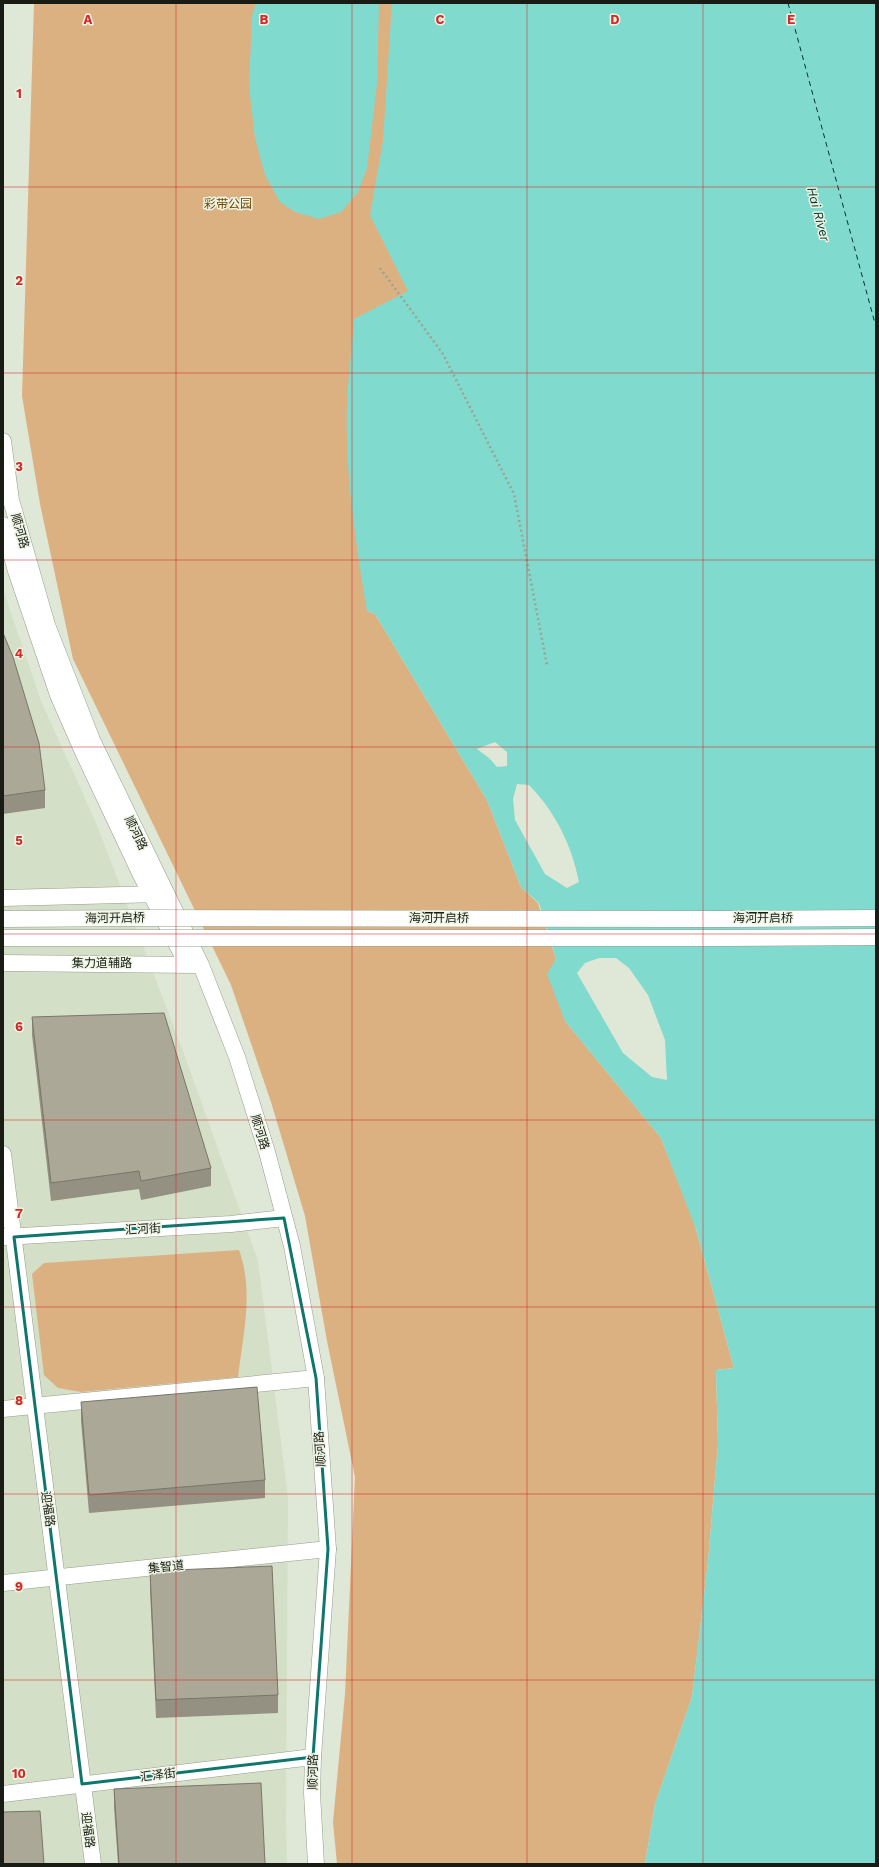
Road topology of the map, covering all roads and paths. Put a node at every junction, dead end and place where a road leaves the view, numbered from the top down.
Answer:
1 (380, 268) dead end
2 (3, 441) edge
3 (7, 500) edge
4 (8, 521) edge
5 (547, 665) dead end
6 (159, 894) junction
7 (3, 898) edge
8 (876, 918) edge
9 (3, 919) edge
10 (876, 937) edge
11 (3, 938) edge
12 (3, 963) edge
13 (194, 964) junction
14 (3, 1154) edge
15 (284, 1218) junction
16 (8, 1237) edge
17 (316, 1378) junction
18 (34, 1406) junction
19 (3, 1409) edge
20 (328, 1549) junction
21 (57, 1578) junction
22 (3, 1583) edge
23 (313, 1757) junction
24 (82, 1784) junction
25 (3, 1794) edge
26 (93, 1864) edge
27 (316, 1864) edge

1 - 5 path
2 - 3 street, 顺河路
3 - 4 street, 顺河路
4 - 6 street, 顺河路
6 - 7 street
6 - 13 street, 顺河路
8 - 9 street, 海河开启桥, bridge
10 - 11 street, 海河开启桥, bridge
12 - 13 street, 集力道辅路
13 - 15 street, 顺河路
14 - 16 street, 迎福路
15 - 16 street, 汇河街
15 - 17 street, 顺河路
16 - 18 street, 迎福路
17 - 18 street
17 - 20 street, 顺河路
18 - 19 street
18 - 21 street, 迎福路
20 - 21 street, 集智道
20 - 23 street, 顺河路
21 - 22 street, 集智道
21 - 24 street, 迎福路
23 - 24 street, 汇泽街
23 - 27 street, 顺河路
24 - 25 street, 汇泽街
24 - 26 street, 迎福路

